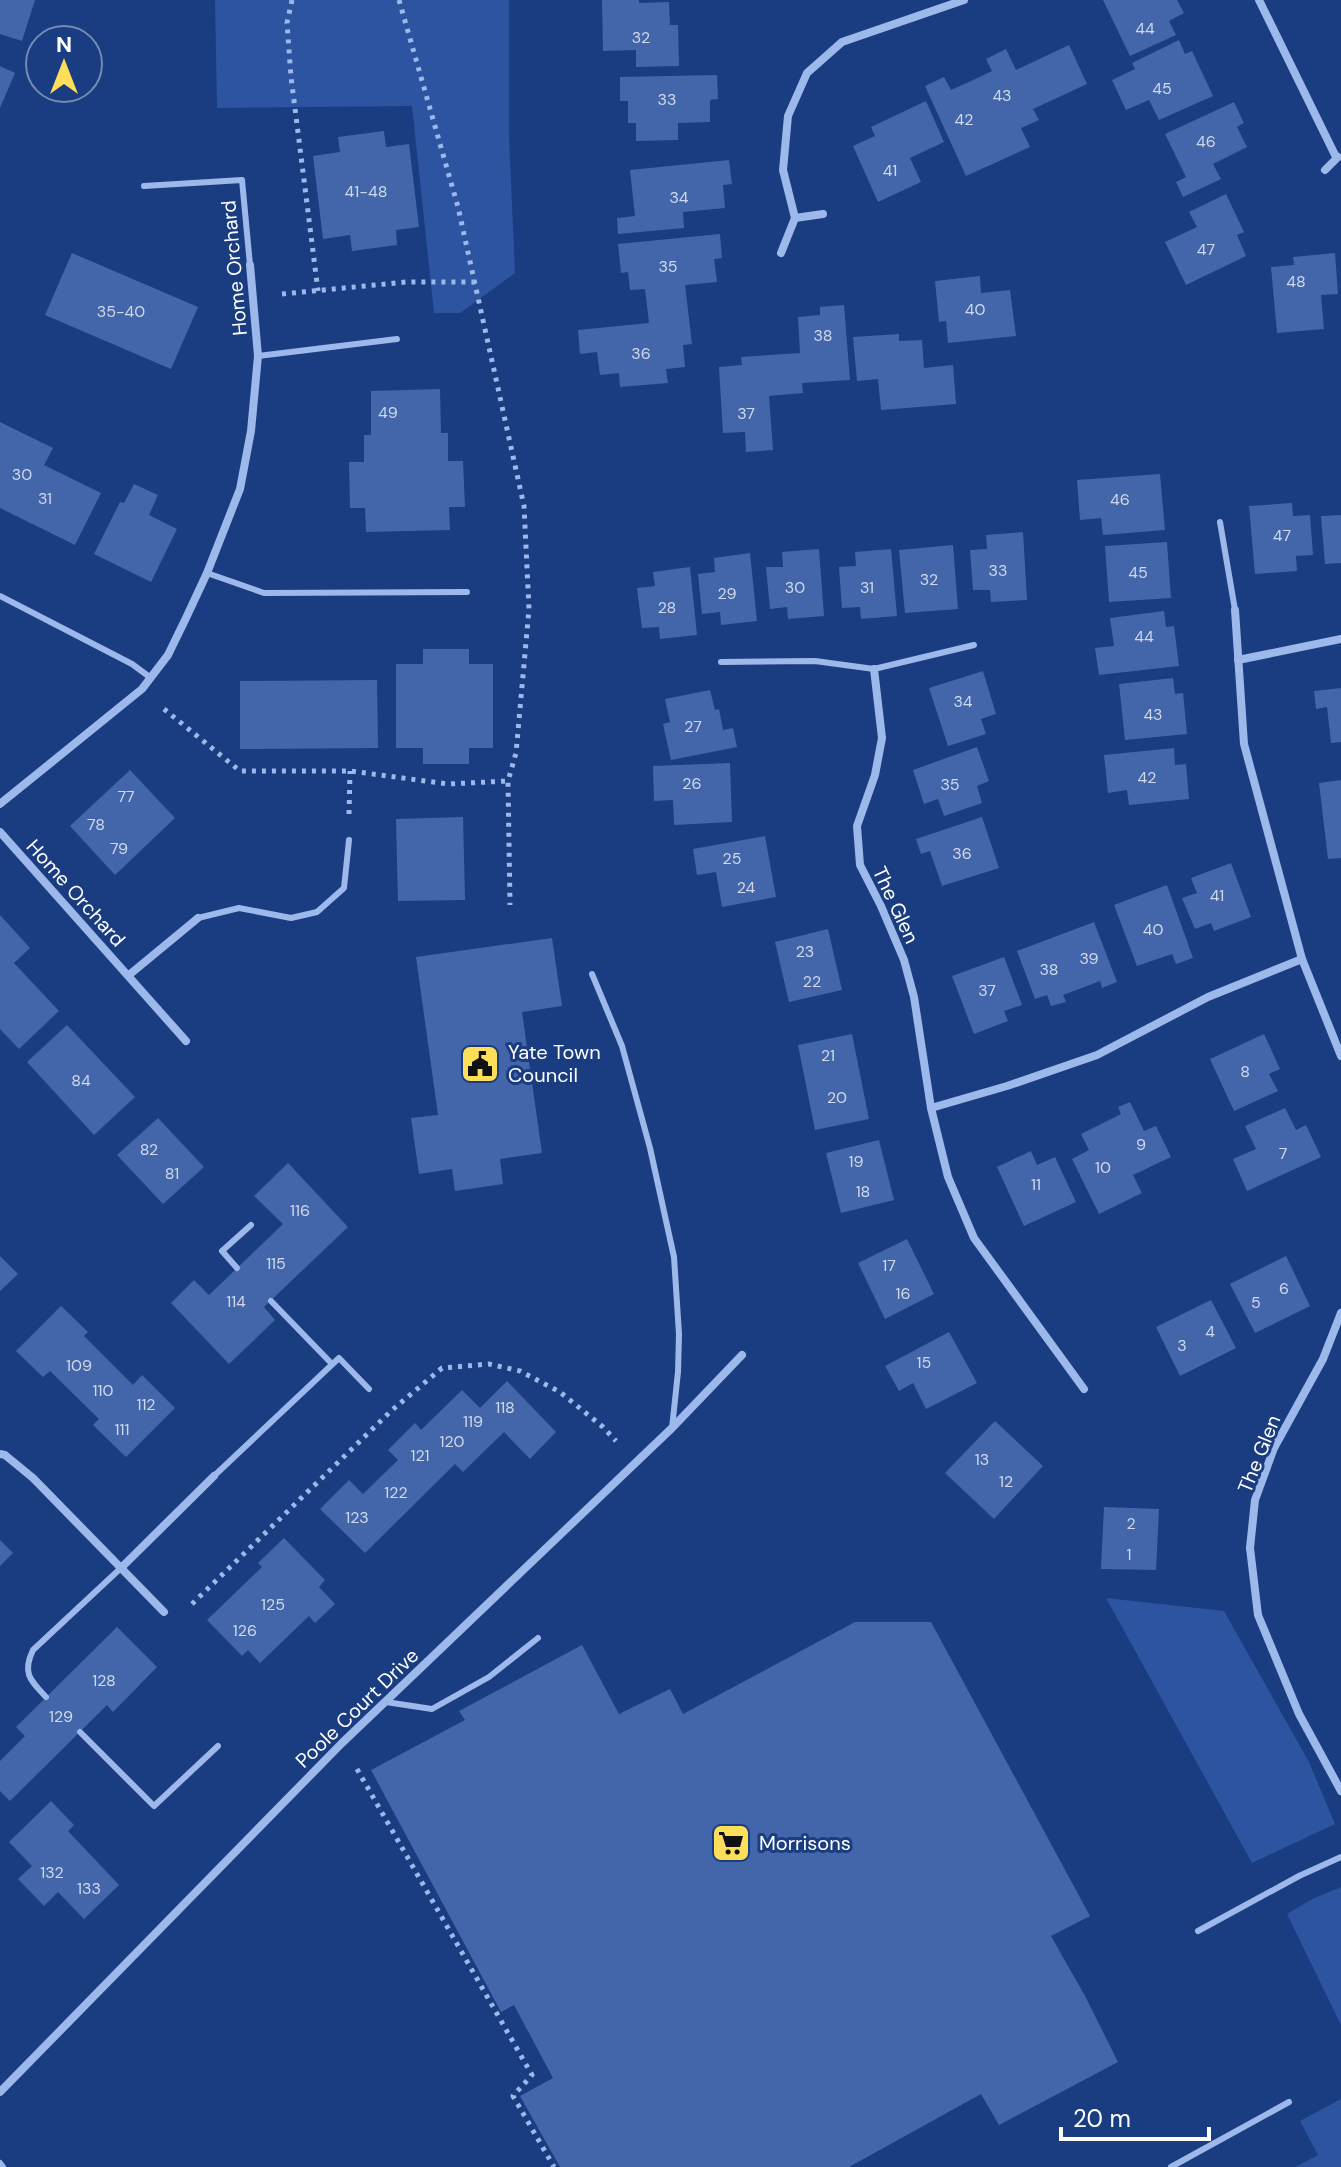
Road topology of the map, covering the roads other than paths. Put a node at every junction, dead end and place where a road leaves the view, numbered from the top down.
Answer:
1 (964, 0) edge
2 (1259, 0) edge
3 (1338, 157) edge
4 (1325, 170) dead end
5 (144, 186) dead end
6 (823, 214) dead end
7 (795, 218) junction
8 (781, 253) dead end
9 (250, 265) joint
10 (397, 339) dead end
11 (258, 356) junction
12 (1220, 522) dead end
13 (207, 573) junction
14 (467, 592) dead end
15 (0, 596) edge
16 (1235, 610) joint
17 (1341, 639) edge
18 (974, 645) dead end
19 (1238, 660) junction
20 (721, 662) dead end
21 (874, 669) junction
22 (151, 678) junction
23 (0, 804) edge
24 (0, 832) edge
25 (349, 840) road end
26 (198, 918) joint
27 (1302, 959) junction
28 (592, 974) dead end
29 (129, 975) junction
30 (186, 1041) dead end
31 (1341, 1056) edge
32 (931, 1108) junction
33 (251, 1225) dead end
34 (237, 1268) dead end
35 (271, 1301) dead end
36 (1341, 1313) edge
37 (742, 1355) dead end
38 (332, 1364) junction
39 (369, 1389) dead end
40 (1084, 1389) dead end
41 (672, 1428) junction
42 (0, 1454) edge
43 (214, 1476) joint
44 (122, 1567) junction
45 (164, 1612) road end
46 (538, 1638) dead end
47 (46, 1697) dead end
48 (386, 1702) junction
49 (80, 1732) dead end
50 (218, 1746) dead end
51 (1341, 1791) edge
52 (1341, 1857) edge
53 (1198, 1931) dead end
54 (0, 2092) edge
55 (1289, 2102) dead end
56 (1171, 2167) edge

1 - 7 street
2 - 3 street
3 - 4 street
5 - 9 lane, Home Orchard
6 - 7 street
7 - 8 street
9 - 11 street, Home Orchard
10 - 11 lane, Home Orchard
11 - 13 street, Home Orchard
12 - 16 lane
13 - 14 lane
13 - 22 street, Home Orchard
15 - 22 lane
16 - 19 street
17 - 19 street
18 - 21 lane
19 - 27 street
20 - 21 lane
21 - 32 street, The Glen
22 - 23 street, Home Orchard
24 - 29 street, Home Orchard
25 - 26 lane
26 - 29 street, Home Orchard
27 - 31 street
27 - 32 street
28 - 41 lane
29 - 30 street, Home Orchard
32 - 40 street, The Glen
33 - 34 lane
35 - 38 lane
36 - 51 street, The Glen
37 - 41 street, Poole Court Drive
38 - 39 lane
38 - 43 lane
41 - 48 street, Poole Court Drive
42 - 44 street
43 - 44 street
44 - 45 street
44 - 47 lane
46 - 48 lane
48 - 54 street, Poole Court Drive
49 - 50 lane
52 - 53 lane
55 - 56 lane

